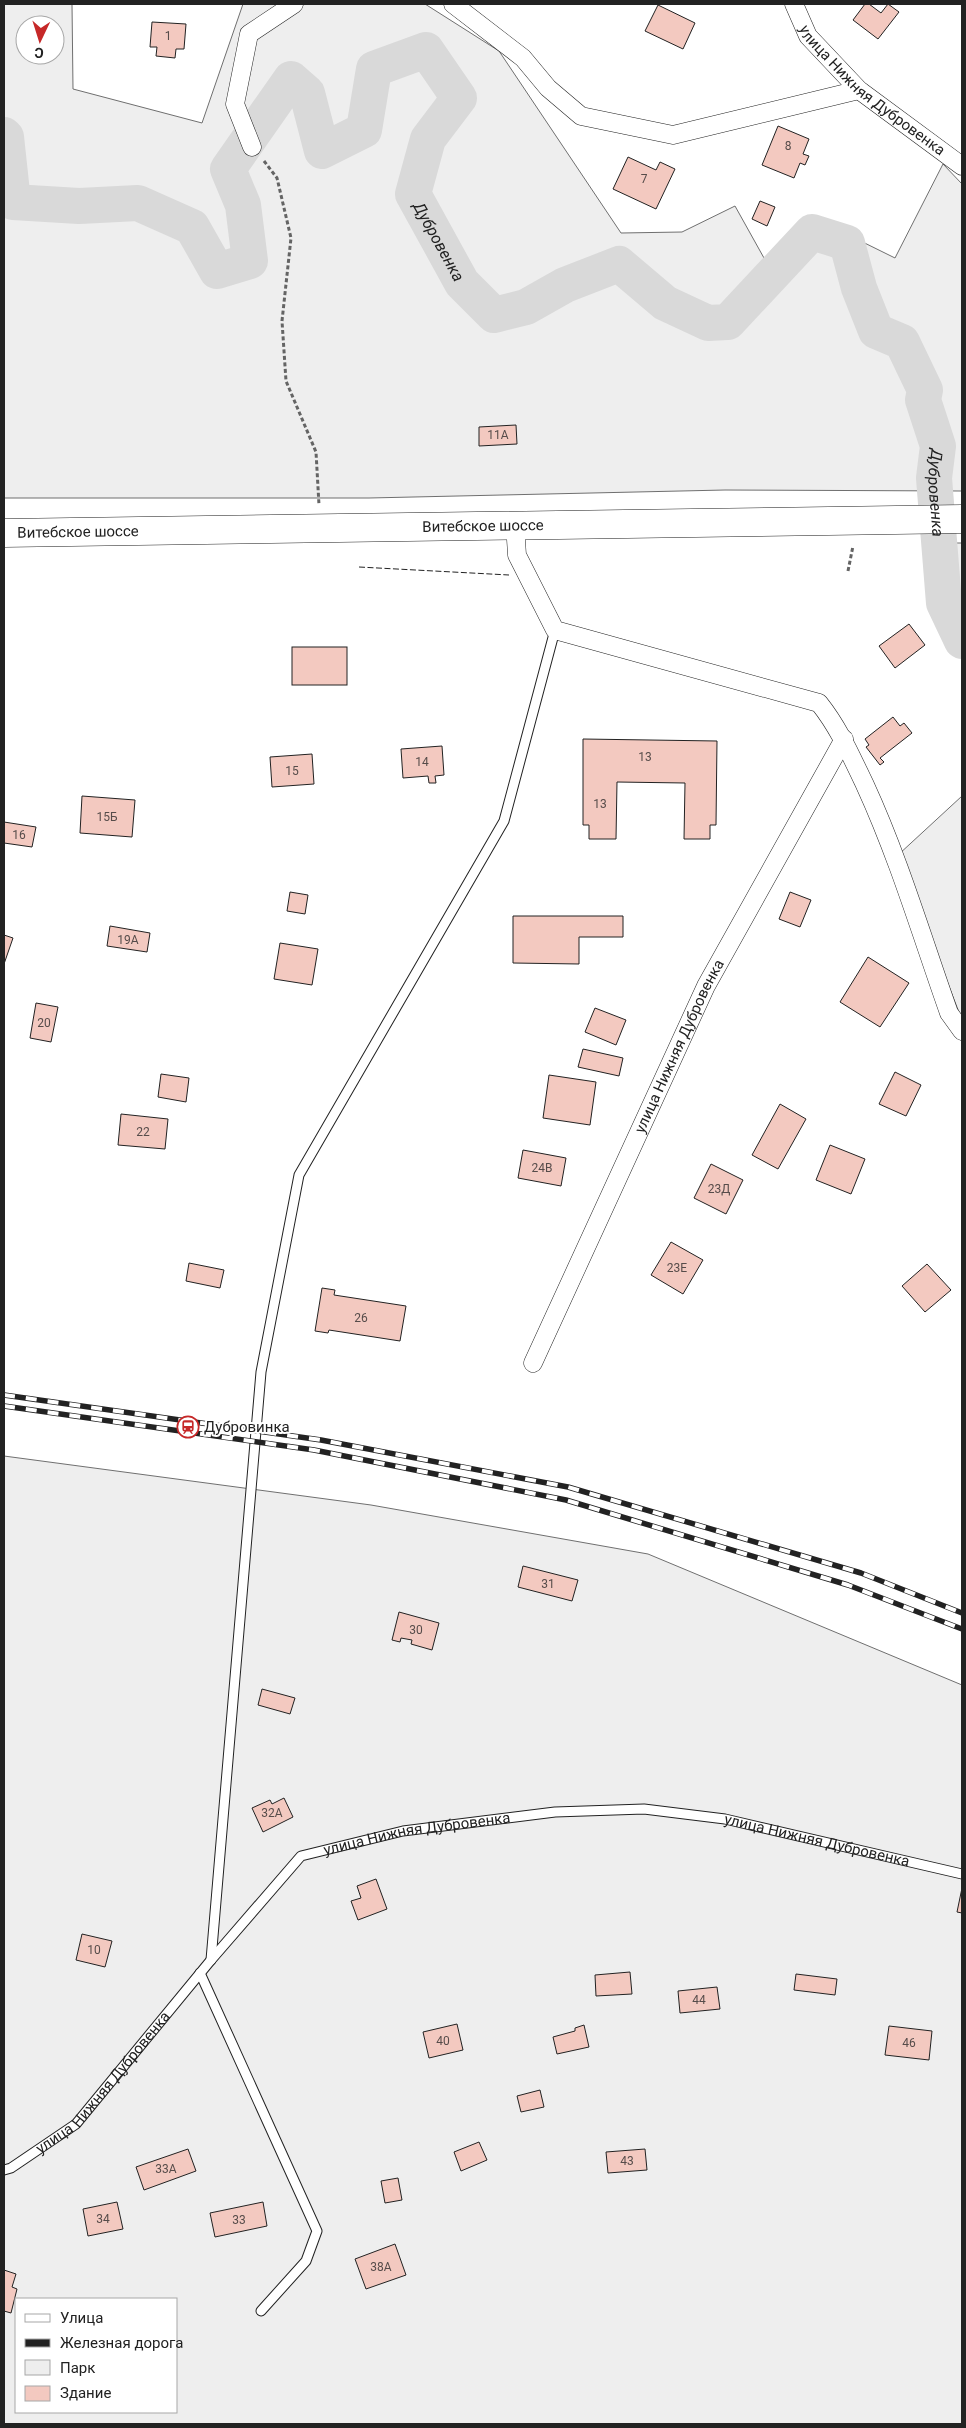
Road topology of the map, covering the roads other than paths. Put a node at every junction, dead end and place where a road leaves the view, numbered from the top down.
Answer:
1 (294, 4) edge
2 (453, 4) edge
3 (794, 4) edge
4 (858, 90) junction
5 (252, 147) road end
6 (962, 166) edge
7 (962, 519) edge
8 (515, 524) junction
9 (4, 533) edge
10 (555, 630) junction
11 (844, 739) junction
12 (962, 1031) edge
13 (533, 1363) dead end
14 (962, 1874) edge
15 (211, 1960) junction
16 (200, 1973) junction
17 (4, 2170) edge
18 (260, 2311) dead end

1 - 5 street
2 - 4 street
3 - 4 street, улица Нижняя Дубровенка
4 - 6 street, улица Нижняя Дубровенка
7 - 8 main road, Витебское шоссе
8 - 9 main road, Витебское шоссе
8 - 10 street
10 - 11 street
10 - 15 lane
11 - 12 street
11 - 13 street, улица Нижняя Дубровенка
14 - 15 lane, улица Нижняя Дубровенка
15 - 16 lane, улица Нижняя Дубровенка
16 - 17 lane, улица Нижняя Дубровенка
16 - 18 lane

